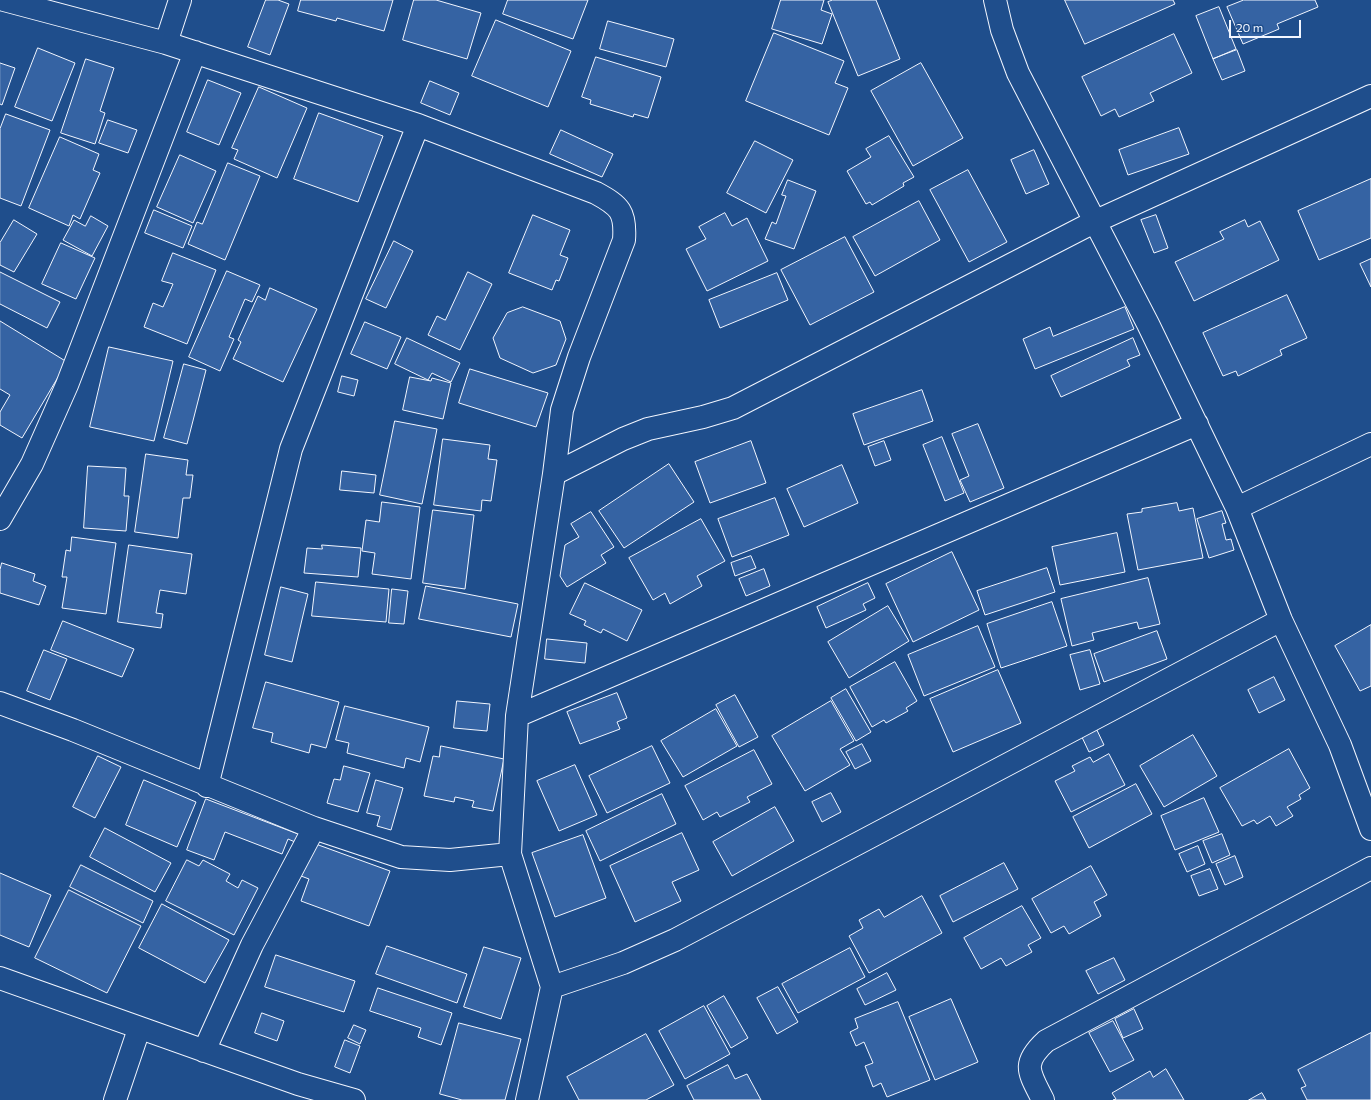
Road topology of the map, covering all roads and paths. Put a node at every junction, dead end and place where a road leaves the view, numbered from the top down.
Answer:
1 (4, 0) edge
2 (180, 0) edge
3 (995, 0) edge
4 (166, 43) junction
5 (195, 52) junction
6 (1371, 96) edge
7 (418, 125) junction
8 (1094, 222) junction
9 (1197, 424) junction
10 (1371, 444) edge
11 (554, 474) junction
12 (1237, 508) junction
13 (0, 519) edge
14 (1281, 620) junction
15 (0, 703) edge
16 (517, 716) junction
17 (207, 786) junction
18 (314, 828) junction
19 (1371, 829) edge
20 (510, 854) junction
21 (1371, 868) edge
22 (0, 978) edge
23 (552, 986) junction
24 (139, 1029) junction
25 (204, 1051) junction
26 (115, 1100) edge
27 (354, 1100) edge
28 (527, 1100) edge
29 (1042, 1100) edge

1 - 4 street
2 - 4 street
3 - 8 street
4 - 5 street
5 - 7 street
5 - 13 street
6 - 8 street
7 - 11 street
7 - 17 street
8 - 9 street
8 - 11 street
9 - 12 street
9 - 16 street
10 - 12 street
11 - 16 street
12 - 14 street
14 - 19 street
14 - 23 street
15 - 17 street
16 - 20 street
17 - 18 street
18 - 20 street
18 - 25 street
20 - 23 street
21 - 29 street
22 - 24 street
23 - 28 street
24 - 25 street
24 - 26 street
25 - 27 street

